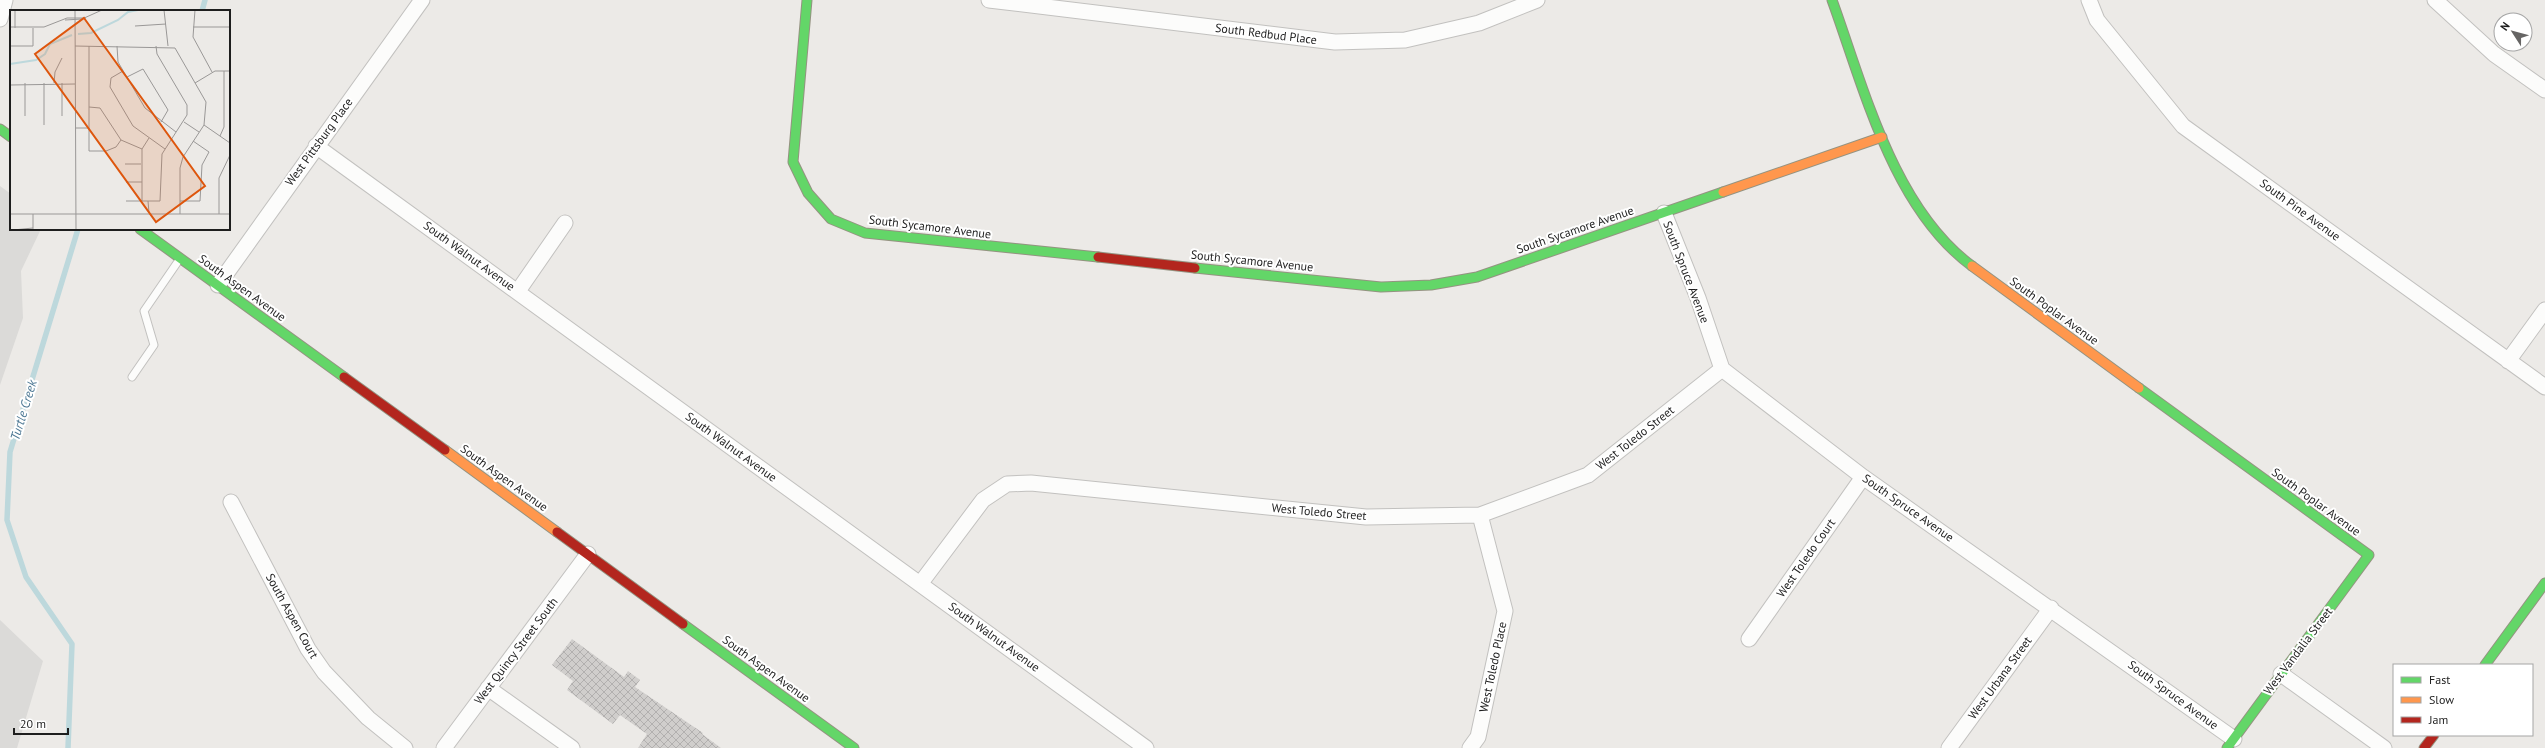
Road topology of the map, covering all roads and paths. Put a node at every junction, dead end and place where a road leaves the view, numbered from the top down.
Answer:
1 (5, 0) edge
2 (422, 0) edge
3 (807, 0) edge
4 (990, 0) edge
5 (1537, 0) edge
6 (1832, 0) edge
7 (2089, 0) edge
8 (2435, 0) edge
9 (0, 20) edge
10 (2545, 90) edge
11 (0, 129) edge
12 (10, 135) edge
13 (1882, 137) junction
14 (316, 146) junction
15 (1664, 213) junction
16 (565, 223) dead end
17 (141, 230) edge
18 (181, 258) junction
19 (218, 285) junction
20 (518, 291) junction
21 (2545, 310) edge
22 (2508, 360) junction
23 (1722, 369) junction
24 (132, 377) dead end
25 (2545, 387) edge
26 (1863, 477) junction
27 (231, 502) dead end
28 (1480, 515) junction
29 (588, 554) junction
30 (2369, 555) joint
31 (2545, 583) edge
32 (920, 584) junction
33 (2051, 608) junction
34 (1749, 639) dead end
35 (2486, 664) edge
36 (2281, 674) junction
37 (488, 688) junction
38 (2433, 736) edge
39 (1130, 743) edge
40 (2230, 743) edge
41 (405, 748) edge
42 (444, 748) edge
43 (572, 748) edge
44 (854, 748) edge
45 (1146, 748) edge
46 (1470, 748) edge
47 (1949, 748) edge
48 (2384, 748) edge
49 (2424, 748) edge

1 - 9 street
2 - 14 street, West Pittsburg Place
3 - 15 street, South Sycamore Avenue
4 - 5 street, South Redbud Place
6 - 13 street, South Poplar Avenue
7 - 22 street, South Pine Avenue
8 - 10 street
11 - 12 street
13 - 15 street, South Sycamore Avenue
13 - 30 street, South Poplar Avenue
14 - 19 street, West Pittsburg Place
14 - 20 street, South Walnut Avenue
15 - 23 street, South Spruce Avenue
16 - 20 street
17 - 18 street, South Aspen Avenue
18 - 19 street, South Aspen Avenue
18 - 24 lane
19 - 29 street, South Aspen Avenue
20 - 32 street, South Walnut Avenue
21 - 22 street
22 - 25 street, South Pine Avenue
23 - 26 street, South Spruce Avenue
23 - 28 street, West Toledo Street
26 - 33 street, South Spruce Avenue
26 - 34 street, West Toledo Court
27 - 41 street, South Aspen Court
28 - 32 street, West Toledo Street
28 - 46 street, West Toledo Place
29 - 37 street, West Quincy Street South
29 - 44 street, South Aspen Avenue
30 - 36 street, West Vandalia Street
31 - 35 street
32 - 39 street, South Walnut Avenue
33 - 40 street, South Spruce Avenue
33 - 47 street, West Urbana Street
36 - 40 street, West Vandalia Street
36 - 48 street
37 - 42 street, West Quincy Street South
37 - 43 street
38 - 49 street
39 - 45 street, South Walnut Avenue

